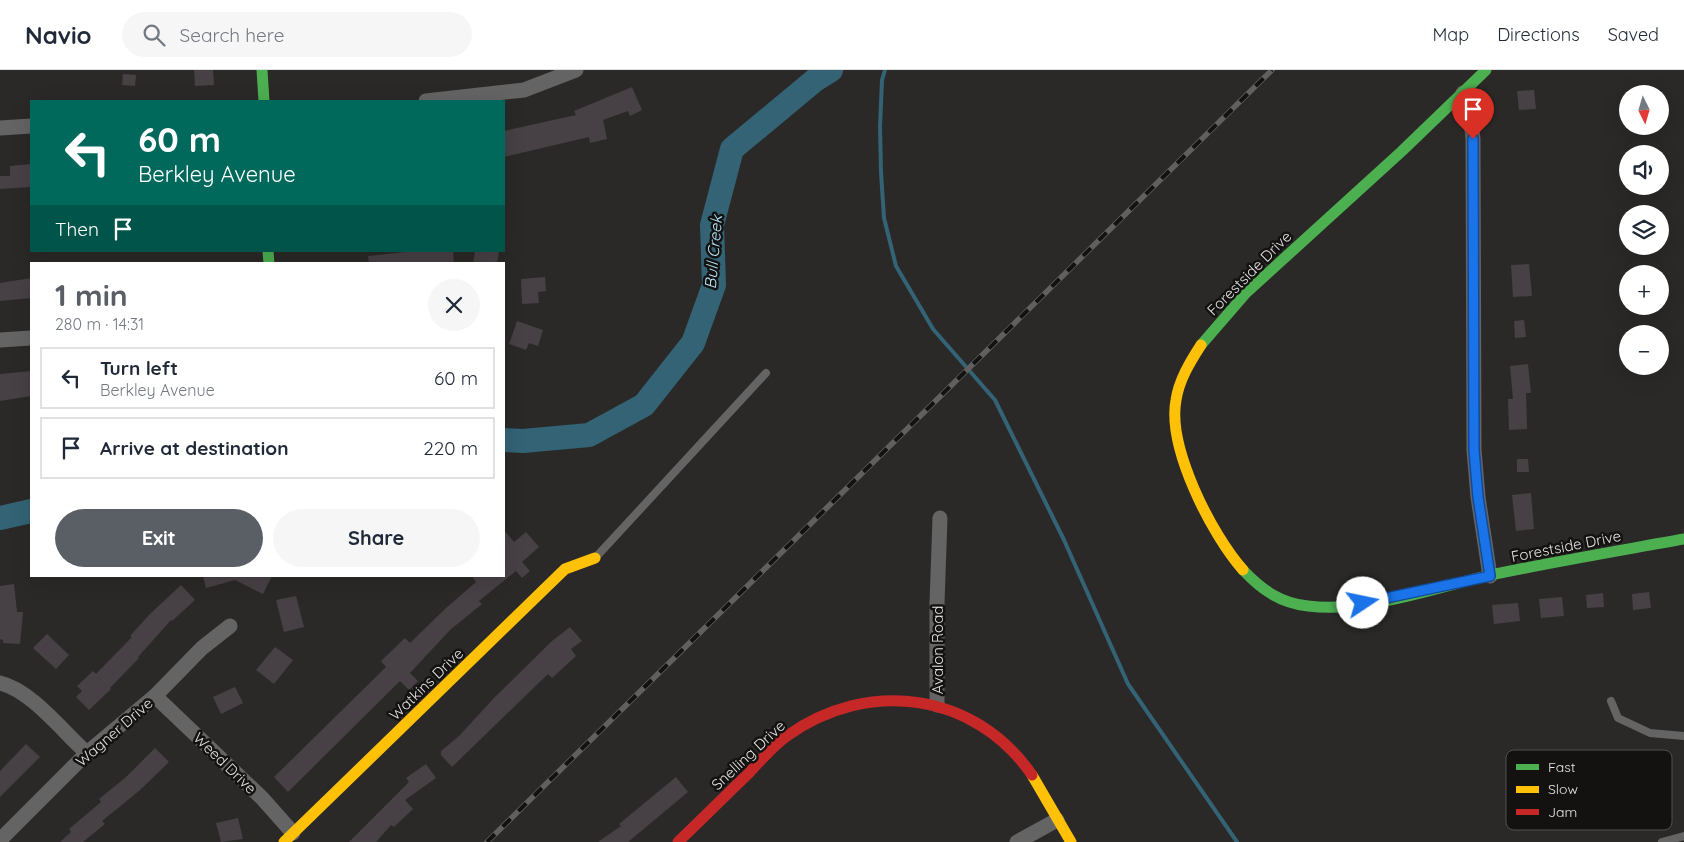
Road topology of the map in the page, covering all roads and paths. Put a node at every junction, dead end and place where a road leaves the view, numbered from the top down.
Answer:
1 (262, 70) edge
2 (576, 70) edge
3 (1486, 70) edge
4 (1463, 93) junction
5 (264, 100) edge
6 (435, 100) edge
7 (30, 126) edge
8 (0, 128) edge
9 (30, 338) edge
10 (0, 340) edge
11 (766, 372) dead end
12 (940, 518) dead end
13 (1684, 539) edge
14 (595, 558) joint
15 (1490, 576) junction
16 (230, 626) dead end
17 (0, 683) edge
18 (156, 696) junction
19 (1611, 701) dead end
20 (937, 705) junction
21 (1684, 736) edge
22 (87, 753) junction
23 (1056, 820) junction
24 (1684, 836) edge
25 (288, 837) edge
26 (0, 840) edge
27 (678, 842) edge
28 (1017, 842) edge
29 (1071, 842) edge
30 (1662, 842) edge

1 - 5 street
2 - 6 street
3 - 4 street, Forestside Drive
4 - 15 street
4 - 15 street, Forestside Drive
7 - 8 street
9 - 10 street
11 - 14 lane
12 - 20 street, Avalon Road
13 - 15 street, Forestside Drive
14 - 25 street, Watkins Drive
16 - 18 street, Wagner Drive
17 - 22 street
18 - 22 street, Wagner Drive
18 - 25 street, Weed Drive
19 - 21 lane
20 - 23 street, Avalon Road
20 - 27 street, Snelling Drive
22 - 26 street, Wagner Drive
23 - 28 street
23 - 29 street, Avalon Road
24 - 30 lane

